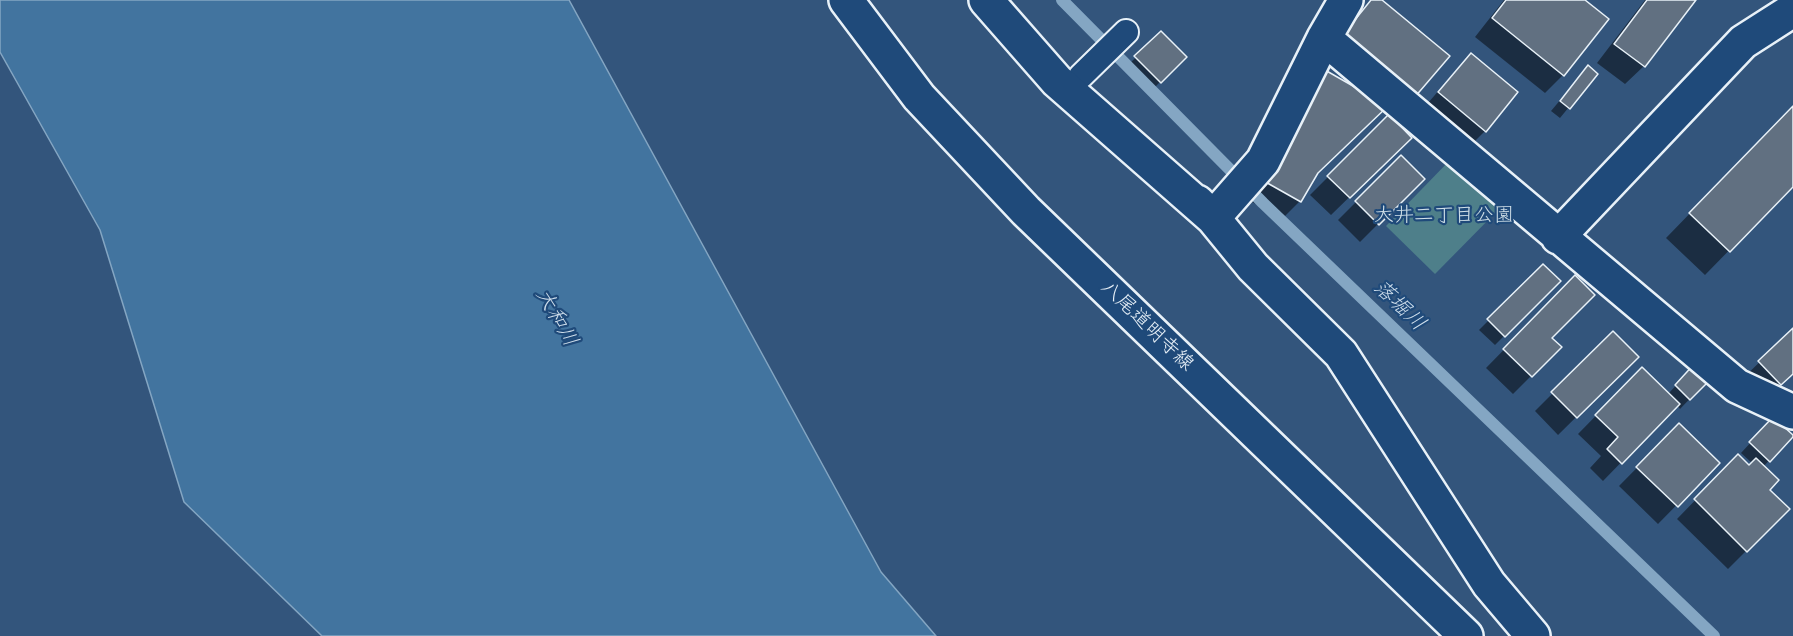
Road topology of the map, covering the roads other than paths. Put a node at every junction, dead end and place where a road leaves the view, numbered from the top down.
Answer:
1 (846, 0) edge
2 (986, 0) edge
3 (1016, 0) edge
4 (1340, 3) edge
5 (1793, 10) edge
6 (1126, 32) dead end
7 (1324, 38) junction
8 (1087, 70) junction
9 (1221, 209) junction
10 (1558, 237) junction
11 (1793, 412) edge
12 (1466, 636) edge
13 (1533, 636) edge

1 - 12 street, 八尾道明寺線
2 - 9 street
3 - 8 street
4 - 7 street
5 - 10 street
6 - 8 lane
7 - 9 street
7 - 10 street
8 - 9 street
9 - 13 street
10 - 11 street

